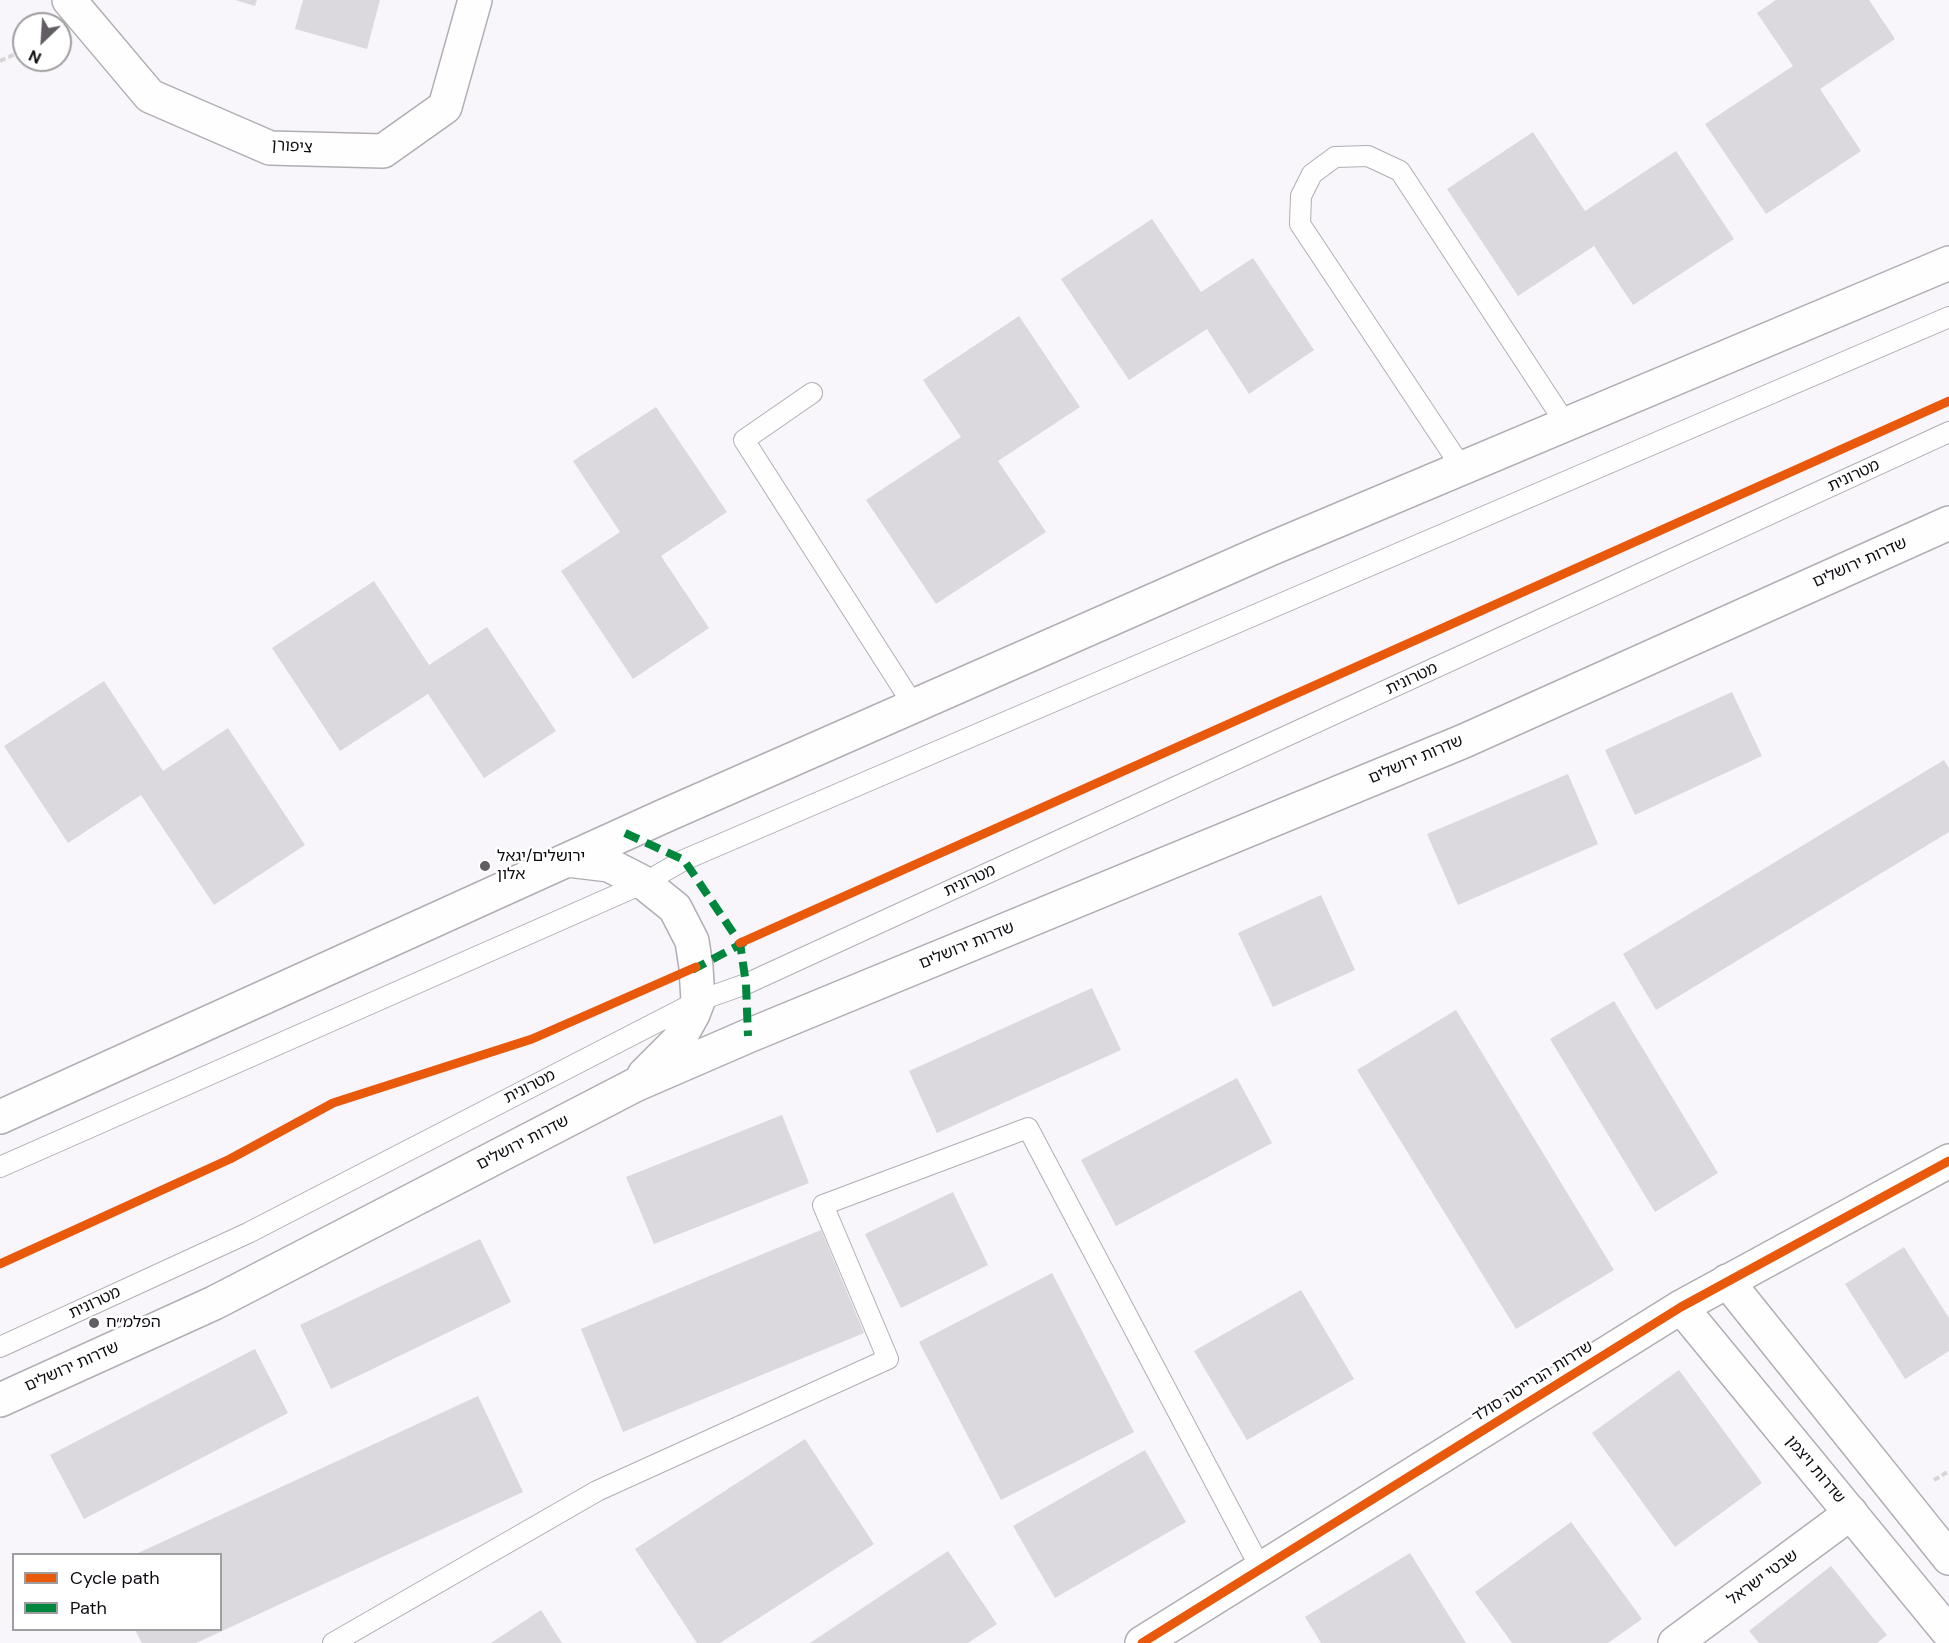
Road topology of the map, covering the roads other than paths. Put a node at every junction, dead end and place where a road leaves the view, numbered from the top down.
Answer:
1 (69, 0) edge
2 (475, 0) edge
3 (1949, 262) edge
4 (1949, 317) edge
5 (812, 393) dead end
6 (1566, 424) junction
7 (1949, 432) edge
8 (1462, 468) junction
9 (1949, 523) edge
10 (914, 706) junction
11 (567, 860) junction
12 (644, 883) junction
13 (698, 1001) junction
14 (635, 1085) junction
15 (0, 1117) edge
16 (1949, 1161) edge
17 (0, 1167) edge
18 (1727, 1281) junction
19 (1681, 1307) junction
20 (0, 1347) edge
21 (0, 1400) edge
22 (1851, 1513) junction
23 (1949, 1557) edge
24 (1261, 1569) junction
25 (1949, 1633) edge
26 (333, 1643) edge
27 (1142, 1643) edge
28 (1675, 1643) edge

1 - 2 main road, ציפורן
3 - 6 main road
4 - 12 lane
5 - 10 lane
6 - 8 main road
6 - 8 lane
7 - 13 lane, מטרונית
8 - 10 main road
9 - 14 main road, שדרות ירושלים
10 - 11 main road
11 - 12 main road
11 - 15 main road
12 - 13 main road
12 - 17 lane
13 - 14 main road
13 - 20 lane, מטרונית
14 - 21 main road, שדרות ירושלים
16 - 18 main road, שדרות הנרייטה סולד
18 - 19 main road, שדרות הנרייטה סולד
18 - 23 main road
19 - 22 main road, שדרות ויצמן
19 - 24 main road, שדרות הנרייטה סולד
22 - 25 main road, שדרות ויצמן
22 - 28 main road, שבטי ישראל
24 - 26 lane
24 - 27 main road, שדרות הנרייטה סולד

